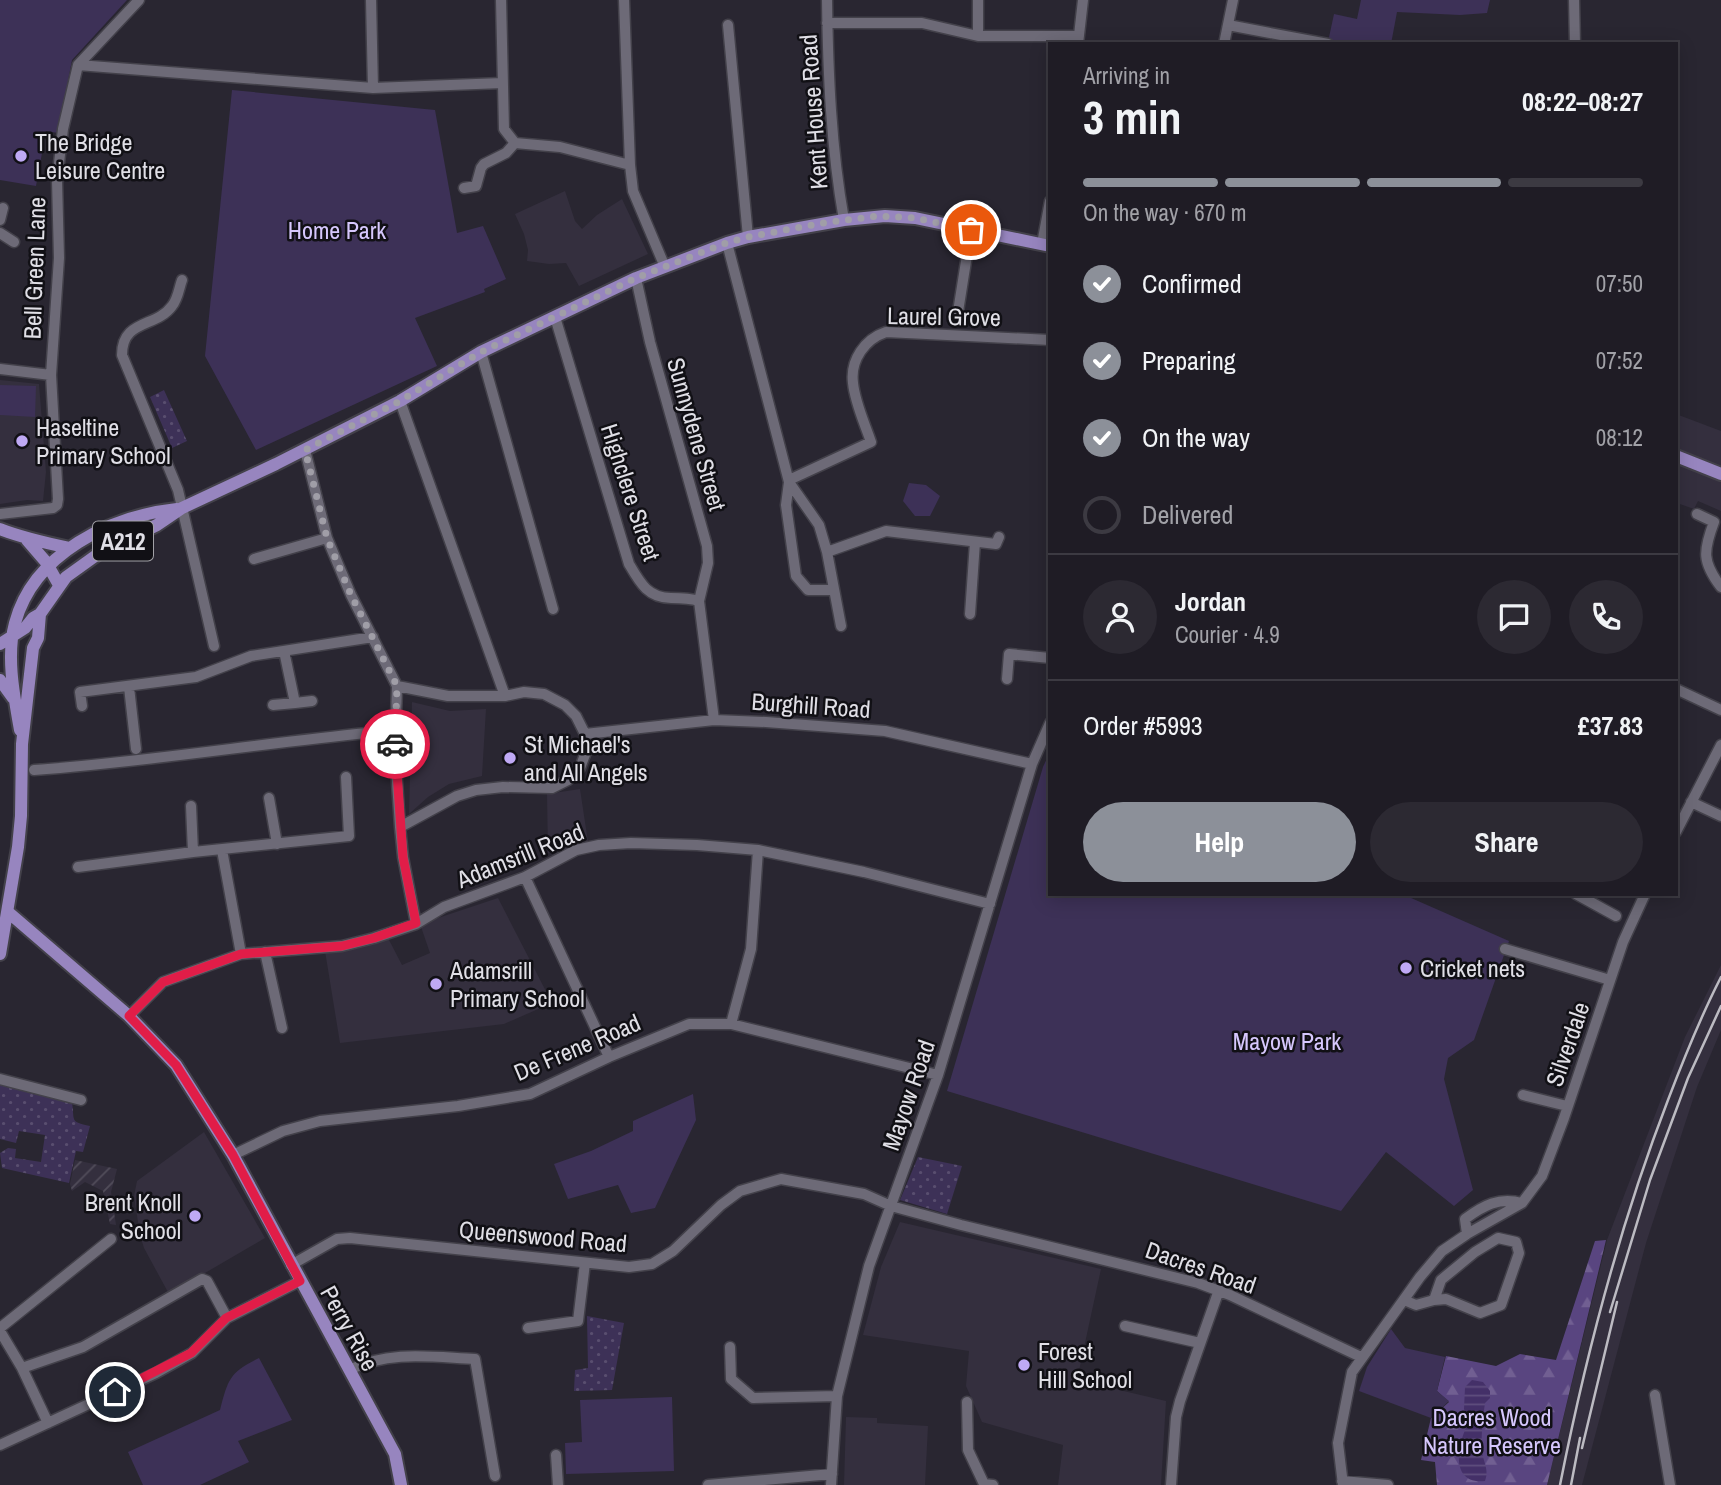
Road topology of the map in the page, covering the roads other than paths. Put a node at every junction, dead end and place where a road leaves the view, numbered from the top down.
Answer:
1 (139, 0) edge
2 (371, 0) edge
3 (501, 0) edge
4 (624, 0) edge
5 (827, 0) edge
6 (978, 0) edge
7 (1083, 0) edge
8 (1233, 0) edge
9 (1574, 0) edge
10 (827, 23) junction
11 (728, 25) dead end
12 (1228, 25) junction
13 (978, 36) junction
14 (1078, 40) edge
15 (1224, 42) edge
16 (1317, 42) edge
17 (1575, 42) edge
18 (78, 65) junction
19 (502, 83) junction
20 (373, 88) junction
21 (515, 142) junction
22 (630, 165) junction
23 (464, 188) dead end
24 (3, 208) dead end
25 (0, 220) edge
26 (844, 220) junction
27 (1048, 223) edge
28 (971, 230) junction
29 (0, 233) edge
30 (748, 237) junction
31 (14, 242) dead end
32 (726, 243) junction
33 (1046, 245) edge
34 (665, 267) junction
35 (636, 278) junction
36 (182, 279) dead end
37 (555, 317) junction
38 (957, 318) dead end
39 (1048, 340) edge
40 (481, 352) junction
41 (0, 369) edge
42 (51, 375) junction
43 (400, 401) junction
44 (305, 450) junction
45 (1678, 457) edge
46 (1721, 474) edge
47 (789, 481) junction
48 (182, 508) junction
49 (0, 514) edge
50 (1697, 514) dead end
51 (1718, 524) edge
52 (0, 529) edge
53 (999, 537) dead end
54 (327, 538) junction
55 (27, 540) junction
56 (975, 542) junction
57 (70, 548) junction
58 (827, 552) junction
59 (254, 559) dead end
60 (49, 567) junction
61 (63, 581) junction
62 (1721, 587) edge
63 (833, 590) junction
64 (699, 601) junction
65 (553, 609) dead end
66 (40, 614) junction
67 (970, 614) dead end
68 (841, 626) dead end
69 (12, 637) junction
70 (373, 637) junction
71 (0, 644) edge
72 (214, 646) dead end
73 (284, 651) junction
74 (1048, 658) edge
75 (6, 677) edge
76 (1007, 679) dead end
77 (397, 686) junction
78 (129, 687) junction
79 (1678, 690) edge
80 (505, 696) junction
81 (312, 701) dead end
82 (295, 702) junction
83 (273, 705) dead end
84 (82, 706) dead end
85 (1721, 710) edge
86 (714, 720) junction
87 (1048, 728) edge
88 (367, 733) dead end
89 (585, 734) junction
90 (22, 744) junction
91 (1721, 744) edge
92 (136, 749) dead end
93 (1717, 761) edge
94 (1032, 764) junction
95 (34, 770) dead end
96 (345, 777) dead end
97 (269, 798) dead end
98 (1691, 802) junction
99 (191, 806) dead end
100 (1721, 816) edge
101 (400, 827) junction
102 (1678, 828) edge
103 (276, 844) junction
104 (222, 850) junction
105 (758, 850) junction
106 (193, 852) junction
107 (78, 867) dead end
108 (524, 877) junction
109 (1580, 896) edge
110 (1644, 896) edge
111 (990, 904) junction
112 (8, 912) junction
113 (1616, 916) dead end
114 (416, 923) junction
115 (1505, 949) dead end
116 (265, 952) junction
117 (0, 954) edge
118 (241, 954) junction
119 (1610, 980) junction
120 (129, 1016) junction
121 (731, 1024) junction
122 (282, 1028) dead end
123 (609, 1057) junction
124 (938, 1075) junction
125 (0, 1079) edge
126 (1523, 1095) dead end
127 (81, 1100) dead end
128 (1567, 1106) junction
129 (233, 1155) junction
130 (1522, 1203) junction
131 (891, 1206) junction
132 (1467, 1234) junction
133 (111, 1239) dead end
134 (585, 1263) junction
135 (291, 1265) junction
136 (300, 1281) junction
137 (1219, 1290) junction
138 (1404, 1300) junction
139 (1434, 1300) junction
140 (226, 1318) junction
141 (1125, 1326) dead end
142 (528, 1328) dead end
143 (0, 1329) edge
144 (1200, 1343) junction
145 (730, 1347) dead end
146 (1361, 1357) junction
147 (22, 1367) junction
148 (349, 1370) junction
149 (1655, 1395) dead end
150 (837, 1396) junction
151 (967, 1402) dead end
152 (48, 1423) junction
153 (0, 1445) edge
154 (556, 1455) dead end
155 (495, 1476) dead end
156 (831, 1480) edge
157 (1342, 1483) edge
158 (401, 1485) edge
159 (558, 1485) edge
160 (708, 1485) edge
161 (993, 1485) edge
162 (1171, 1485) edge
163 (1388, 1485) edge
164 (1670, 1485) edge

1 - 18 street, Bell Green Lane
2 - 20 street
3 - 19 street
4 - 22 street
5 - 10 street, Kent House Road
6 - 13 street
7 - 14 street
8 - 12 street
9 - 17 street
10 - 13 street
10 - 26 street, Kent House Road
11 - 30 street
12 - 15 street
12 - 16 street
13 - 14 street
18 - 20 street
18 - 42 street, Bell Green Lane
19 - 20 street
19 - 21 street
21 - 22 street
21 - 23 street
22 - 34 street
24 - 25 street
26 - 28 main road, A212
26 - 30 main road, A212
27 - 33 street
28 - 33 main road, A212
28 - 38 street
29 - 31 street
30 - 32 main road, A212
32 - 34 main road, A212
32 - 47 street
34 - 35 main road, A212
35 - 37 main road, A212
35 - 64 street, Sunnydene Street
36 - 48 street
37 - 40 main road, A212
37 - 64 street, Highclere Street
39 - 47 street, Laurel Grove
40 - 43 main road, A212
40 - 65 street
41 - 42 street
42 - 49 street, Bell Green Lane
43 - 44 main road, A212
43 - 80 street
44 - 48 main road, A212
44 - 54 street
45 - 46 main road
47 - 58 street
47 - 63 street
48 - 57 main road, A212
48 - 61 main road, A212
48 - 72 street
50 - 51 street
51 - 62 street
52 - 55 main road
53 - 56 street
54 - 59 street
54 - 70 street
55 - 57 main road
55 - 60 main road
56 - 58 street
56 - 67 street
57 - 60 main road, A212
58 - 63 street
60 - 61 main road
60 - 69 main road, A212
61 - 66 main road, A212
63 - 68 street
64 - 86 street
66 - 69 main road
66 - 90 main road, A212
69 - 71 main road
69 - 75 main road, A212
70 - 73 street
70 - 77 street
73 - 78 street
73 - 82 street
74 - 76 street
75 - 90 main road, A212
77 - 80 street
77 - 101 street
78 - 84 street
78 - 92 street
79 - 85 street
80 - 89 street
81 - 82 street
82 - 83 street
86 - 89 street, Burghill Road
86 - 94 street, Burghill Road
87 - 94 street, Mayow Road
88 - 95 street
89 - 101 street
90 - 112 main road, A212
91 - 93 street
93 - 98 street
94 - 111 street, Mayow Road
96 - 103 street
97 - 103 street
98 - 100 street
98 - 102 street
99 - 106 street
101 - 114 street
103 - 104 street
104 - 106 street
104 - 118 street
105 - 108 street, Adamsrill Road
105 - 111 street, Adamsrill Road
105 - 121 street
106 - 107 street
108 - 114 street, Adamsrill Road
108 - 123 street
109 - 113 street
110 - 119 street, Silverdale
111 - 124 street, Mayow Road
112 - 117 main road, A212
112 - 120 main road, Perry Rise
114 - 116 street, Adamsrill Road
115 - 119 street
116 - 118 street, Adamsrill Road
116 - 122 street
118 - 120 street, Adamsrill Road
119 - 128 street, Silverdale
120 - 129 main road, Perry Rise
121 - 123 street, De Frene Road
121 - 124 street, De Frene Road
123 - 129 street, De Frene Road
124 - 131 street, Mayow Road
125 - 127 street
126 - 128 street
128 - 130 street, Silverdale
129 - 135 main road, Perry Rise
130 - 132 street, Silverdale
130 - 132 street, Silverdale
131 - 134 street, Queenswood Road
131 - 137 street, Dacres Road
131 - 150 street, Mayow Road
132 - 138 street, Silverdale
133 - 143 street
134 - 135 street, Queenswood Road
134 - 142 street
135 - 136 main road, Perry Rise
136 - 140 street
136 - 148 main road, Perry Rise
137 - 144 street
137 - 146 street, Dacres Road
138 - 139 street
138 - 146 street, Silverdale
139 - 139 street
140 - 147 street
140 - 152 street
141 - 144 street
143 - 147 street
144 - 162 street
145 - 150 street
146 - 157 street
147 - 152 street
148 - 155 street
148 - 158 main road, Perry Rise
149 - 164 street
150 - 156 street, Mayow Road
151 - 161 street
152 - 153 street
154 - 159 street
156 - 160 street
157 - 163 street

